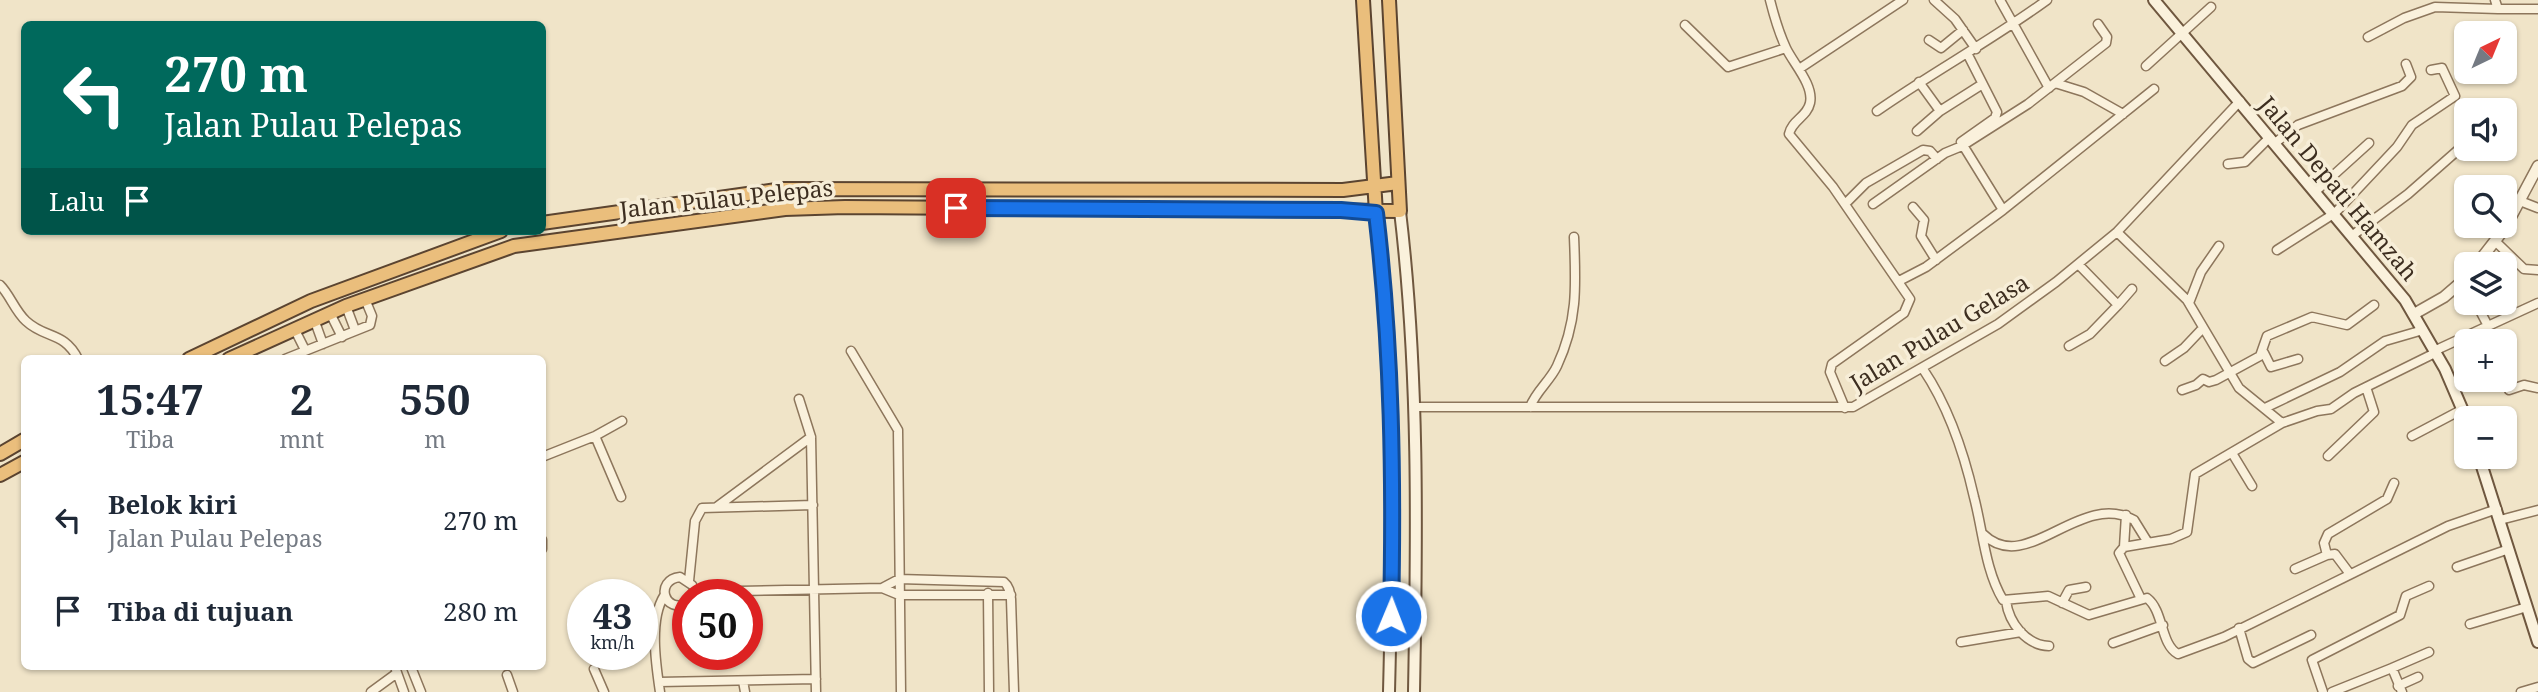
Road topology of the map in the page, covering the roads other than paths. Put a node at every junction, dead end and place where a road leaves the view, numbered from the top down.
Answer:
1 (1363, 0) edge
2 (1389, 0) edge
3 (1770, 0) edge
4 (1903, 0) edge
5 (1934, 0) edge
6 (2000, 0) edge
7 (2047, 0) edge
8 (2154, 0) edge
9 (2496, 4) edge
10 (2211, 6) dead end
11 (2538, 9) edge
12 (2013, 24) junction
13 (2098, 24) dead end
14 (1685, 25) dead end
15 (1963, 30) junction
16 (2181, 31) junction
17 (2368, 37) dead end
18 (1929, 40) dead end
19 (1786, 48) junction
20 (1976, 49) junction
21 (1967, 53) junction
22 (2406, 64) dead end
23 (2146, 66) dead end
24 (1799, 69) junction
25 (2431, 70) dead end
26 (1919, 82) junction
27 (1981, 85) junction
28 (2052, 86) junction
29 (2154, 89) dead end
30 (2240, 102) junction
31 (1877, 110) dead end
32 (1940, 111) junction
33 (2123, 114) junction
34 (1917, 131) dead end
35 (2272, 140) junction
36 (2369, 143) dead end
37 (1962, 146) junction
38 (2454, 154) edge
39 (1937, 159) junction
40 (2228, 164) dead end
41 (2538, 166) edge
42 (1398, 183) junction
43 (1375, 185) junction
44 (2316, 191) junction
45 (2521, 201) junction
46 (1873, 204) dead end
47 (1845, 205) junction
48 (1913, 207) dead end
49 (2538, 208) edge
50 (2003, 210) junction
51 (1400, 211) junction
52 (1376, 213) junction
53 (2335, 213) junction
54 (546, 222) edge
55 (2118, 232) junction
56 (490, 235) edge
57 (2353, 236) junction
58 (1574, 237) dead end
59 (2495, 242) junction
60 (2219, 246) dead end
61 (2277, 250) dead end
62 (2487, 252) edge
63 (1936, 260) junction
64 (2078, 264) junction
65 (404, 265) junction
66 (2538, 270) edge
67 (409, 281) junction
68 (1899, 281) junction
69 (0, 285) edge
70 (2132, 289) dead end
71 (2454, 289) edge
72 (365, 299) junction
73 (2189, 303) junction
74 (2538, 303) edge
75 (2374, 304) dead end
76 (2118, 305) junction
77 (346, 306) junction
78 (330, 313) junction
79 (2414, 314) junction
80 (2482, 315) edge
81 (314, 319) junction
82 (2488, 326) junction
83 (294, 328) junction
84 (2202, 329) junction
85 (355, 330) junction
86 (2423, 330) junction
87 (342, 337) junction
88 (323, 344) junction
89 (2069, 346) dead end
90 (305, 350) junction
91 (851, 351) dead end
92 (2435, 352) junction
93 (2263, 353) junction
94 (76, 355) edge
95 (197, 355) edge
96 (240, 355) edge
97 (294, 355) edge
98 (2298, 359) dead end
99 (2165, 360) dead end
100 (1923, 369) junction
101 (2228, 372) junction
102 (2367, 387) junction
103 (2517, 387) edge
104 (2538, 388) edge
105 (2182, 390) dead end
106 (799, 399) dead end
107 (2460, 406) edge
108 (1414, 407) junction
109 (1530, 407) junction
110 (1845, 408) junction
111 (2265, 408) junction
112 (2454, 418) edge
113 (622, 421) dead end
114 (2282, 423) junction
115 (595, 436) junction
116 (2412, 436) dead end
117 (811, 437) junction
118 (21, 442) edge
119 (2232, 453) junction
120 (0, 454) edge
121 (546, 455) edge
122 (2328, 456) dead end
123 (21, 463) edge
124 (2483, 469) edge
125 (0, 475) edge
126 (2394, 482) dead end
127 (2252, 486) dead end
128 (621, 497) dead end
129 (813, 505) junction
130 (718, 506) junction
131 (2538, 510) edge
132 (2497, 511) junction
133 (2126, 515) junction
134 (1983, 534) junction
135 (2147, 541) junction
136 (2124, 547) junction
137 (2509, 549) junction
138 (2327, 555) junction
139 (2457, 567) dead end
140 (2295, 569) dead end
141 (2350, 574) junction
142 (684, 579) edge
143 (689, 579) edge
144 (900, 579) junction
145 (2429, 586) dead end
146 (2086, 587) dead end
147 (882, 588) junction
148 (815, 589) junction
149 (763, 591) edge
150 (988, 593) junction
151 (899, 595) junction
152 (1011, 595) junction
153 (664, 596) junction
154 (2141, 600) junction
155 (2006, 601) junction
156 (2062, 603) junction
157 (672, 604) edge
158 (2527, 607) junction
159 (2470, 624) dead end
160 (2163, 625) junction
161 (2239, 628) junction
162 (2021, 632) junction
163 (2311, 635) dead end
164 (2537, 639) edge
165 (1961, 642) dead end
166 (2113, 643) dead end
167 (2049, 646) dead end
168 (2429, 652) dead end
169 (2392, 668) junction
170 (396, 670) edge
171 (412, 670) edge
172 (594, 670) edge
173 (507, 675) dead end
174 (2418, 677) dead end
175 (816, 679) junction
176 (743, 681) junction
177 (659, 682) junction
178 (2348, 685) junction
179 (2538, 687) edge
180 (2400, 689) edge
181 (371, 692) edge
182 (404, 692) edge
183 (421, 692) edge
184 (513, 692) edge
185 (604, 692) edge
186 (660, 692) edge
187 (745, 692) edge
188 (816, 692) edge
189 (901, 692) edge
190 (989, 692) edge
191 (1014, 692) edge
192 (1390, 692) edge
193 (1414, 692) edge
194 (2323, 692) edge
195 (2332, 692) edge
196 (2355, 692) edge
197 (2521, 692) edge

1 - 43 highway
2 - 42 highway
3 - 19 street
4 - 24 street
5 - 15 street
6 - 12 street
7 - 12 street
8 - 16 main road, Jalan Depati Hamzah
9 - 11 street
9 - 17 street
10 - 16 street
12 - 20 street
12 - 28 street
13 - 28 street
14 - 19 street
15 - 18 street
15 - 20 street
16 - 23 street
16 - 30 main road, Jalan Depati Hamzah
19 - 24 street
20 - 21 street
21 - 26 street
21 - 27 street
22 - 35 street
24 - 47 street
25 - 53 street
26 - 31 street
26 - 32 street
27 - 32 street
27 - 37 street
28 - 33 street
28 - 37 street
29 - 33 street
30 - 35 main road, Jalan Depati Hamzah
30 - 55 street, Jalan Pulau Gelasa
32 - 34 street
33 - 50 street
35 - 40 street
35 - 44 main road, Jalan Depati Hamzah
36 - 44 street
37 - 39 street
37 - 50 street
38 - 57 street
39 - 46 street
39 - 47 street
41 - 45 street
42 - 43 highway, Jalan Pulau Pelepas
42 - 51 highway
43 - 52 highway
43 - 54 highway, Jalan Pulau Pelepas
44 - 53 main road, Jalan Depati Hamzah
45 - 49 street
45 - 59 street
47 - 68 street
48 - 63 street
50 - 63 street
51 - 52 highway, Jalan Pulau Pelepas
51 - 108 main road
52 - 67 highway, Jalan Pulau Pelepas
52 - 192 main road
53 - 57 main road, Jalan Depati Hamzah
53 - 61 street
55 - 64 street, Jalan Pulau Gelasa
55 - 73 street
56 - 65 highway
57 - 79 main road, Jalan Depati Hamzah
58 - 109 street
59 - 62 street
59 - 66 street
60 - 73 street
63 - 68 street
64 - 76 street
64 - 100 street, Jalan Pulau Gelasa
65 - 67 highway
65 - 95 highway
67 - 72 highway, Jalan Pulau Pelepas
68 - 110 street
69 - 94 street
70 - 76 street
71 - 79 street
72 - 77 highway, Jalan Pulau Pelepas
72 - 85 street
73 - 84 street
74 - 82 street
75 - 93 street
76 - 89 street
77 - 78 highway, Jalan Pulau Pelepas
77 - 85 street
78 - 81 highway, Jalan Pulau Pelepas
78 - 87 street
79 - 86 main road, Jalan Depati Hamzah
80 - 82 street
81 - 83 highway, Jalan Pulau Pelepas
81 - 88 street
82 - 92 street
83 - 90 street
83 - 96 highway, Jalan Pulau Pelepas
84 - 99 street
84 - 101 street
85 - 87 street
86 - 92 main road, Jalan Depati Hamzah
86 - 111 street
87 - 88 street
88 - 90 street
90 - 97 street
91 - 144 street
92 - 102 street
92 - 107 main road, Jalan Depati Hamzah
93 - 98 street
93 - 101 street
100 - 110 street, Jalan Pulau Gelasa
100 - 134 street
101 - 105 street
101 - 111 street
102 - 114 street
102 - 122 street
103 - 104 street
106 - 117 street
108 - 109 street, Jalan Pulau Gelasa
108 - 193 main road
109 - 110 street, Jalan Pulau Gelasa
111 - 114 street
112 - 116 street
113 - 115 street
114 - 119 street
115 - 121 street
115 - 128 street
117 - 129 street
117 - 130 street
118 - 120 highway
119 - 127 street
119 - 135 street
123 - 125 highway
124 - 132 main road
126 - 138 street
129 - 130 street
129 - 148 street
130 - 143 street
131 - 132 street
132 - 137 main road
132 - 141 street
133 - 134 street
133 - 135 street
133 - 136 street
134 - 155 street
135 - 136 street
136 - 154 street
137 - 139 street
137 - 158 main road
138 - 140 street
138 - 141 street
141 - 161 street
142 - 153 street
144 - 147 street
144 - 151 street
144 - 152 street
145 - 194 street
146 - 156 street
147 - 148 street
147 - 151 street
148 - 149 street
148 - 175 street
150 - 151 street
150 - 152 street
150 - 190 street
151 - 189 street
152 - 191 street
153 - 157 street
153 - 177 street
154 - 156 street
154 - 160 street
155 - 156 street
155 - 162 street
158 - 159 street
158 - 164 main road
160 - 161 street
160 - 166 street
161 - 163 street
162 - 165 street
162 - 167 street
168 - 169 street
169 - 178 street
169 - 180 street
170 - 181 street
170 - 182 street
171 - 183 street
172 - 185 street
173 - 184 street
174 - 180 street
175 - 176 street
175 - 188 street
176 - 177 street
176 - 187 street
177 - 186 street
178 - 195 street
178 - 196 street
179 - 197 street

